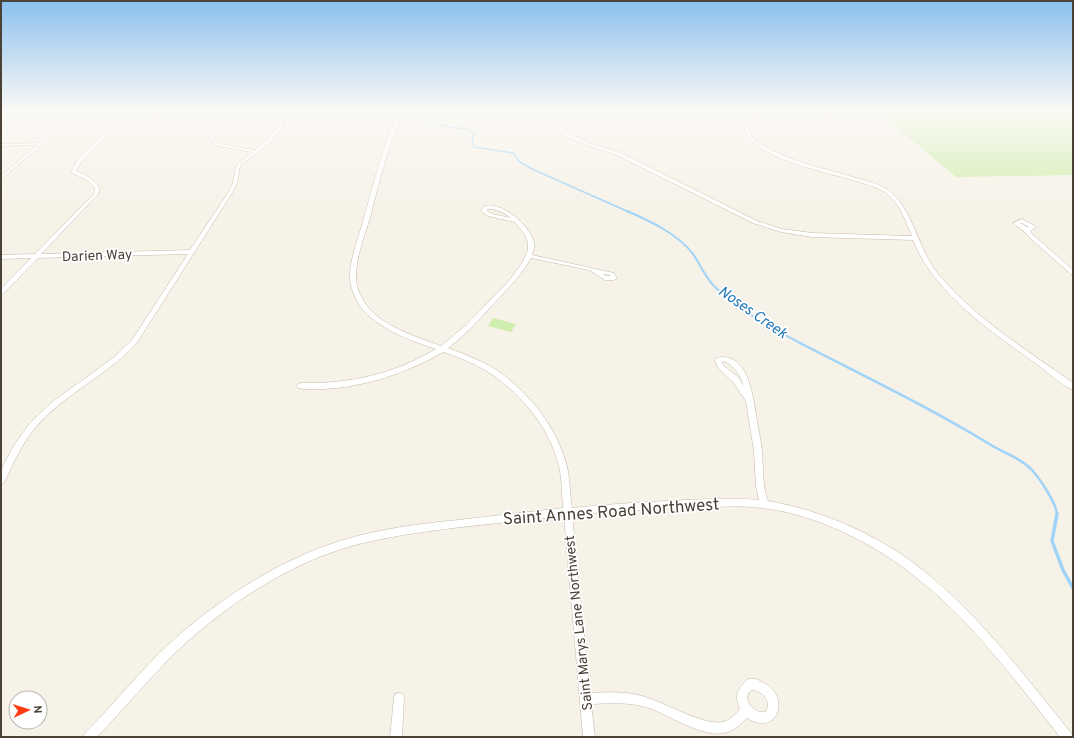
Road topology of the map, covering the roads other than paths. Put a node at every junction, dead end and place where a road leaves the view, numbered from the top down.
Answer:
1 (23, 144) edge
2 (40, 144) edge
3 (95, 144) edge
4 (218, 144) edge
5 (265, 144) edge
6 (388, 144) edge
7 (590, 144) edge
8 (758, 144) edge
9 (1, 145) edge
10 (256, 151) junction
11 (1, 178) edge
12 (515, 221) junction
13 (1026, 229) dead end
14 (915, 238) junction
15 (192, 252) junction
16 (36, 256) junction
17 (529, 256) junction
18 (1, 257) edge
19 (596, 271) dead end
20 (1073, 272) edge
21 (1, 293) edge
22 (442, 349) junction
23 (301, 386) dead end
24 (1073, 387) edge
25 (750, 400) junction
26 (1, 481) edge
27 (764, 504) junction
28 (568, 510) junction
29 (399, 698) dead end
30 (585, 699) junction
31 (747, 710) dead end
32 (89, 737) edge
33 (396, 737) edge
34 (589, 737) edge
35 (1068, 737) edge

1 - 9 street
2 - 11 street
3 - 16 street
4 - 10 street
5 - 10 street
6 - 22 street, Saint Marys Lane Northwest
7 - 14 street
8 - 14 street
10 - 15 street
12 - 12 street
12 - 17 street
13 - 20 street
14 - 24 street
15 - 16 street, Darien Way
15 - 26 street
16 - 18 street, Darien Way
16 - 21 street
17 - 19 street
17 - 22 street
22 - 23 street
22 - 28 street, Saint Marys Lane Northwest
25 - 25 street
25 - 27 street
27 - 28 street, Saint Annes Road Northwest
27 - 35 street, Saint Annes Road Northwest
28 - 30 street, Saint Marys Lane Northwest
28 - 32 street, Saint Annes Road Northwest
29 - 33 street
30 - 31 street
30 - 34 street, Saint Marys Lane Northwest

